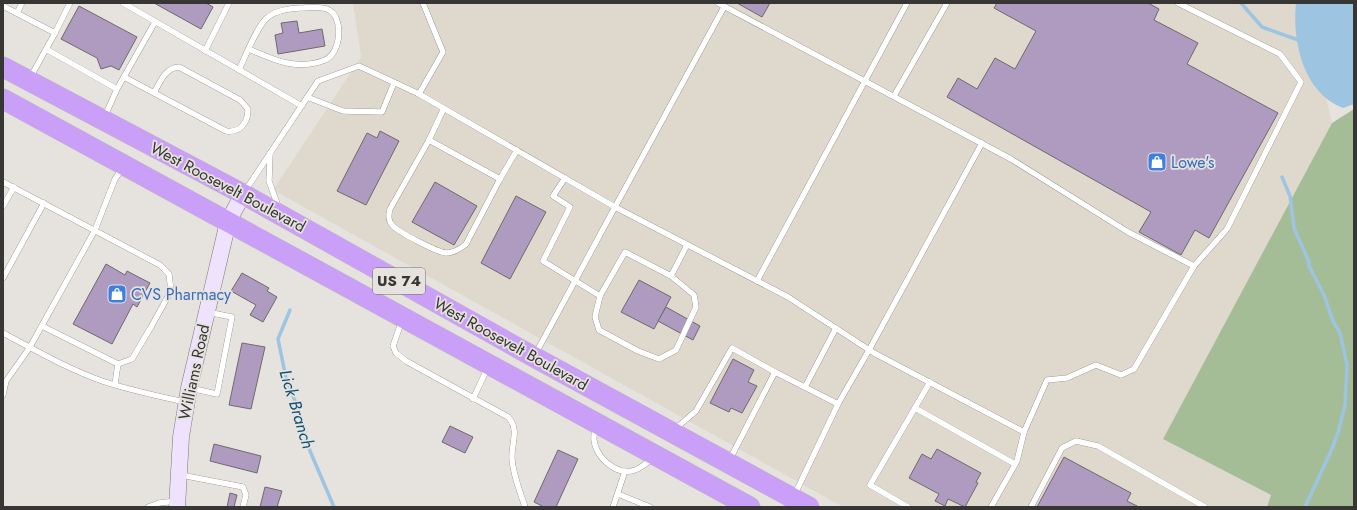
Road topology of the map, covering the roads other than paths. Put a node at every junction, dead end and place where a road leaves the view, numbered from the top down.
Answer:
1 (22, 3) edge
2 (70, 3) edge
3 (123, 3) edge
4 (229, 3) edge
5 (423, 3) edge
6 (718, 3) edge
7 (907, 3) edge
8 (948, 3) edge
9 (1178, 3) edge
10 (3, 6) edge
11 (724, 6) junction
12 (16, 13) junction
13 (155, 22) junction
14 (55, 33) junction
15 (46, 49) junction
16 (249, 49) junction
17 (205, 51) junction
18 (3, 67) edge
19 (239, 70) junction
20 (3, 77) edge
21 (124, 77) junction
22 (28, 80) junction
23 (864, 80) junction
24 (394, 83) junction
25 (118, 89) junction
26 (154, 93) junction
27 (419, 94) junction
28 (894, 96) junction
29 (60, 97) junction
30 (307, 97) junction
31 (3, 99) edge
32 (302, 106) junction
33 (444, 108) junction
34 (103, 120) junction
35 (429, 140) junction
36 (982, 143) junction
37 (517, 150) junction
38 (270, 154) junction
39 (124, 165) junction
40 (565, 178) junction
41 (500, 179) junction
42 (3, 182) edge
43 (14, 187) junction
44 (243, 194) junction
45 (44, 203) junction
46 (3, 206) edge
47 (615, 207) junction
48 (280, 215) junction
49 (228, 222) junction
50 (95, 230) junction
51 (687, 244) junction
52 (1194, 266) junction
53 (671, 276) junction
54 (3, 278) edge
55 (575, 281) junction
56 (756, 281) junction
57 (600, 296) junction
58 (207, 312) junction
59 (402, 318) junction
60 (42, 326) junction
61 (836, 328) junction
62 (3, 333) edge
63 (30, 347) junction
64 (870, 350) junction
65 (534, 357) junction
66 (118, 364) junction
67 (489, 365) junction
68 (775, 372) junction
69 (4, 380) edge
70 (930, 382) junction
71 (115, 384) junction
72 (805, 387) junction
73 (3, 395) edge
74 (188, 395) junction
75 (473, 399) junction
76 (838, 404) junction
77 (916, 408) junction
78 (599, 425) junction
79 (671, 432) junction
80 (1024, 432) junction
81 (656, 456) junction
82 (728, 463) junction
83 (1015, 464) junction
84 (625, 471) junction
85 (178, 475) junction
86 (618, 494) junction
87 (801, 503) edge
88 (177, 504) edge
89 (148, 507) edge
90 (243, 507) edge
91 (525, 507) edge
92 (613, 507) edge
93 (650, 507) edge
94 (750, 507) edge
95 (908, 507) edge
96 (991, 507) edge
97 (1030, 507) edge
98 (1205, 507) edge

1 - 12 lane
2 - 14 lane
3 - 13 lane
4 - 17 lane
5 - 27 lane
6 - 11 lane
7 - 23 lane
8 - 28 lane
9 - 52 lane
10 - 12 lane
11 - 23 lane
11 - 47 lane
12 - 14 lane
13 - 17 lane
13 - 21 lane
14 - 15 lane
15 - 22 lane
15 - 25 lane
16 - 16 lane
16 - 19 lane
17 - 19 lane
18 - 22 highway, West Roosevelt Boulevard / US 74
19 - 32 lane
20 - 29 highway
21 - 25 lane
21 - 26 lane
22 - 29 highway, West Roosevelt Boulevard / US 74
23 - 28 lane
23 - 56 lane
24 - 27 lane
24 - 30 lane
24 - 30 lane
25 - 34 lane
26 - 26 lane
27 - 33 lane
28 - 36 lane
29 - 34 highway, West Roosevelt Boulevard / US 74
30 - 32 lane
31 - 39 highway, West Roosevelt Boulevard / US 74
32 - 38 lane
33 - 35 lane
33 - 37 lane
34 - 44 highway, West Roosevelt Boulevard / US 74
35 - 41 lane
35 - 41 lane
36 - 52 lane
36 - 64 lane
37 - 40 lane
37 - 41 lane
38 - 44 lane
38 - 48 lane
39 - 49 highway, West Roosevelt Boulevard / US 74
39 - 50 lane
40 - 47 lane
40 - 55 lane
42 - 43 lane
43 - 45 lane
43 - 46 lane
44 - 48 highway, West Roosevelt Boulevard / US 74
44 - 49 street, Williams Road
45 - 50 lane
45 - 54 lane
47 - 51 lane
47 - 55 lane
48 - 65 highway, West Roosevelt Boulevard / US 74
49 - 58 street, Williams Road
49 - 59 highway, West Roosevelt Boulevard / US 74
50 - 60 lane
50 - 66 lane
51 - 53 lane
51 - 56 lane
52 - 80 lane
53 - 57 lane
53 - 57 lane
55 - 57 lane
55 - 65 lane
56 - 61 lane
58 - 74 street, Williams Road
58 - 74 lane
59 - 67 highway, West Roosevelt Boulevard / US 74
59 - 75 lane
60 - 63 lane
60 - 66 lane
61 - 64 lane
61 - 72 lane
62 - 63 lane
63 - 69 lane
63 - 71 lane
64 - 70 lane
64 - 76 lane
65 - 79 highway, West Roosevelt Boulevard / US 74
66 - 71 lane
67 - 75 lane
67 - 78 highway, West Roosevelt Boulevard / US 74
68 - 72 lane
68 - 79 lane
68 - 82 lane
69 - 73 lane
70 - 77 lane
70 - 80 lane
71 - 74 lane
72 - 76 lane
74 - 85 street, Williams Road
75 - 91 lane
76 - 87 lane
77 - 83 lane
77 - 95 lane
78 - 81 highway, West Roosevelt Boulevard / US 74
78 - 84 lane
79 - 82 highway, West Roosevelt Boulevard / US 74
80 - 83 lane
81 - 84 lane
81 - 94 highway, West Roosevelt Boulevard / US 74
82 - 87 highway, West Roosevelt Boulevard / US 74
83 - 96 lane
84 - 86 lane
85 - 88 street, Williams Road
85 - 90 lane
86 - 92 lane
86 - 93 lane
88 - 89 lane
97 - 98 lane

